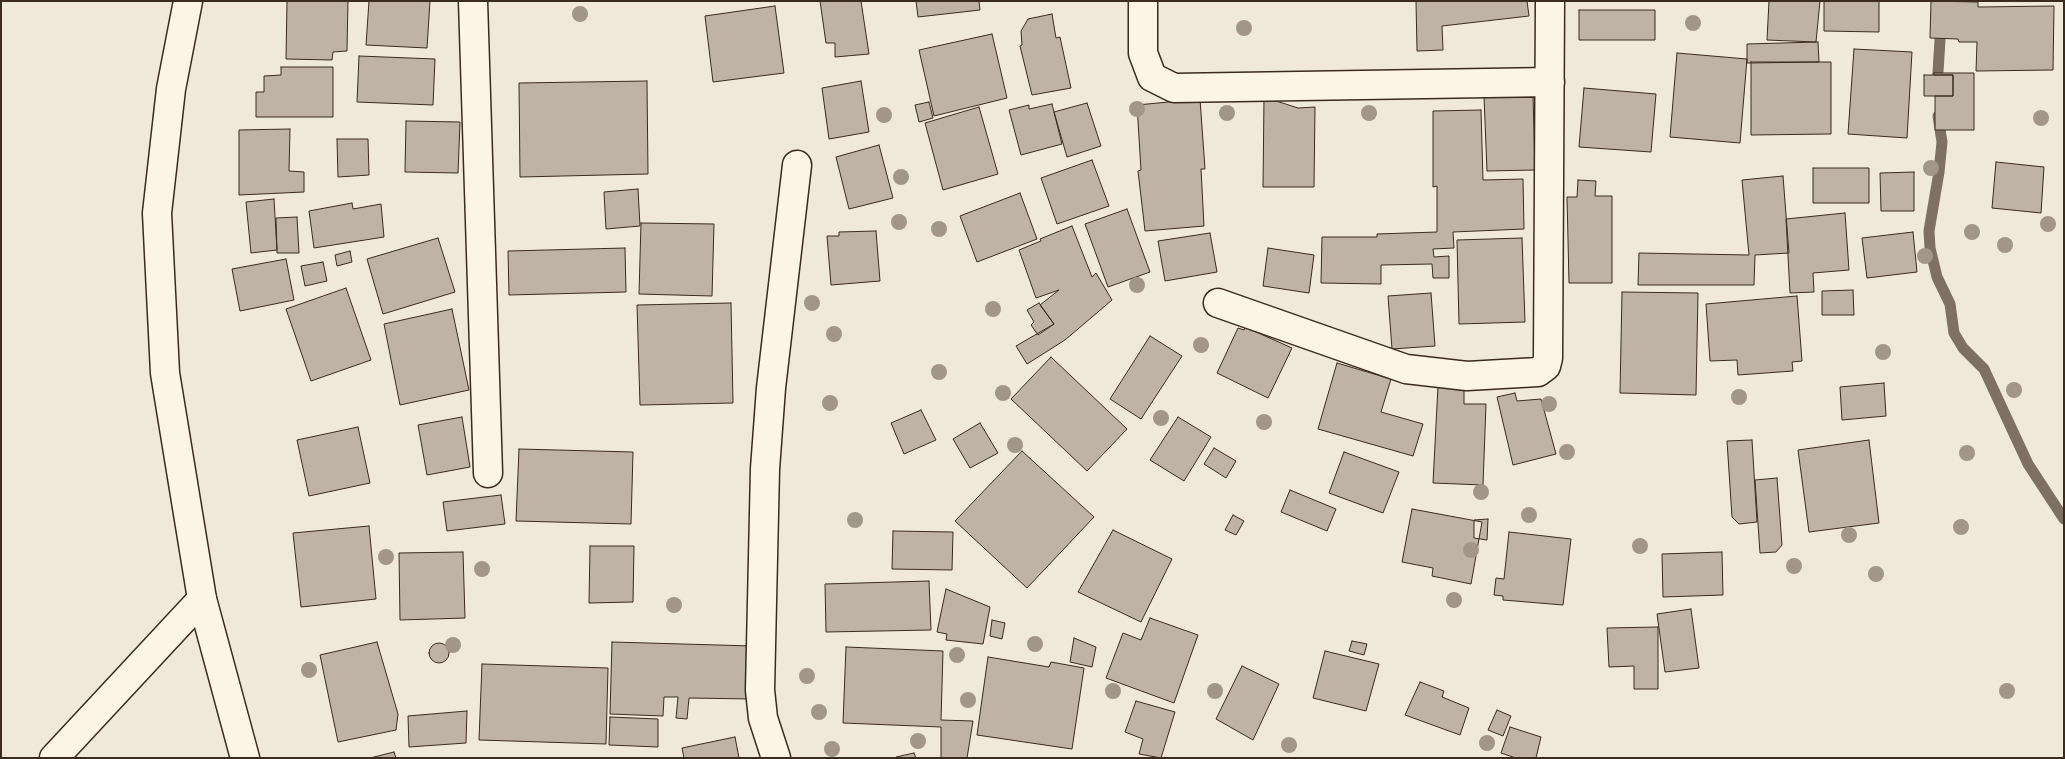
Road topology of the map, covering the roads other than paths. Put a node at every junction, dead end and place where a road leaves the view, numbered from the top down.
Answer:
1 (188, 1) edge
2 (473, 1) edge
3 (1143, 1) edge
4 (1550, 1) edge
5 (1550, 82) junction
6 (797, 165) dead end
7 (1218, 303) dead end
8 (488, 472) dead end
9 (202, 599) junction
10 (54, 758) edge
11 (245, 758) edge
12 (776, 758) edge

1 - 9 street
2 - 8 street
3 - 5 street
4 - 5 street
5 - 7 street
6 - 12 street
9 - 10 street
9 - 11 street

